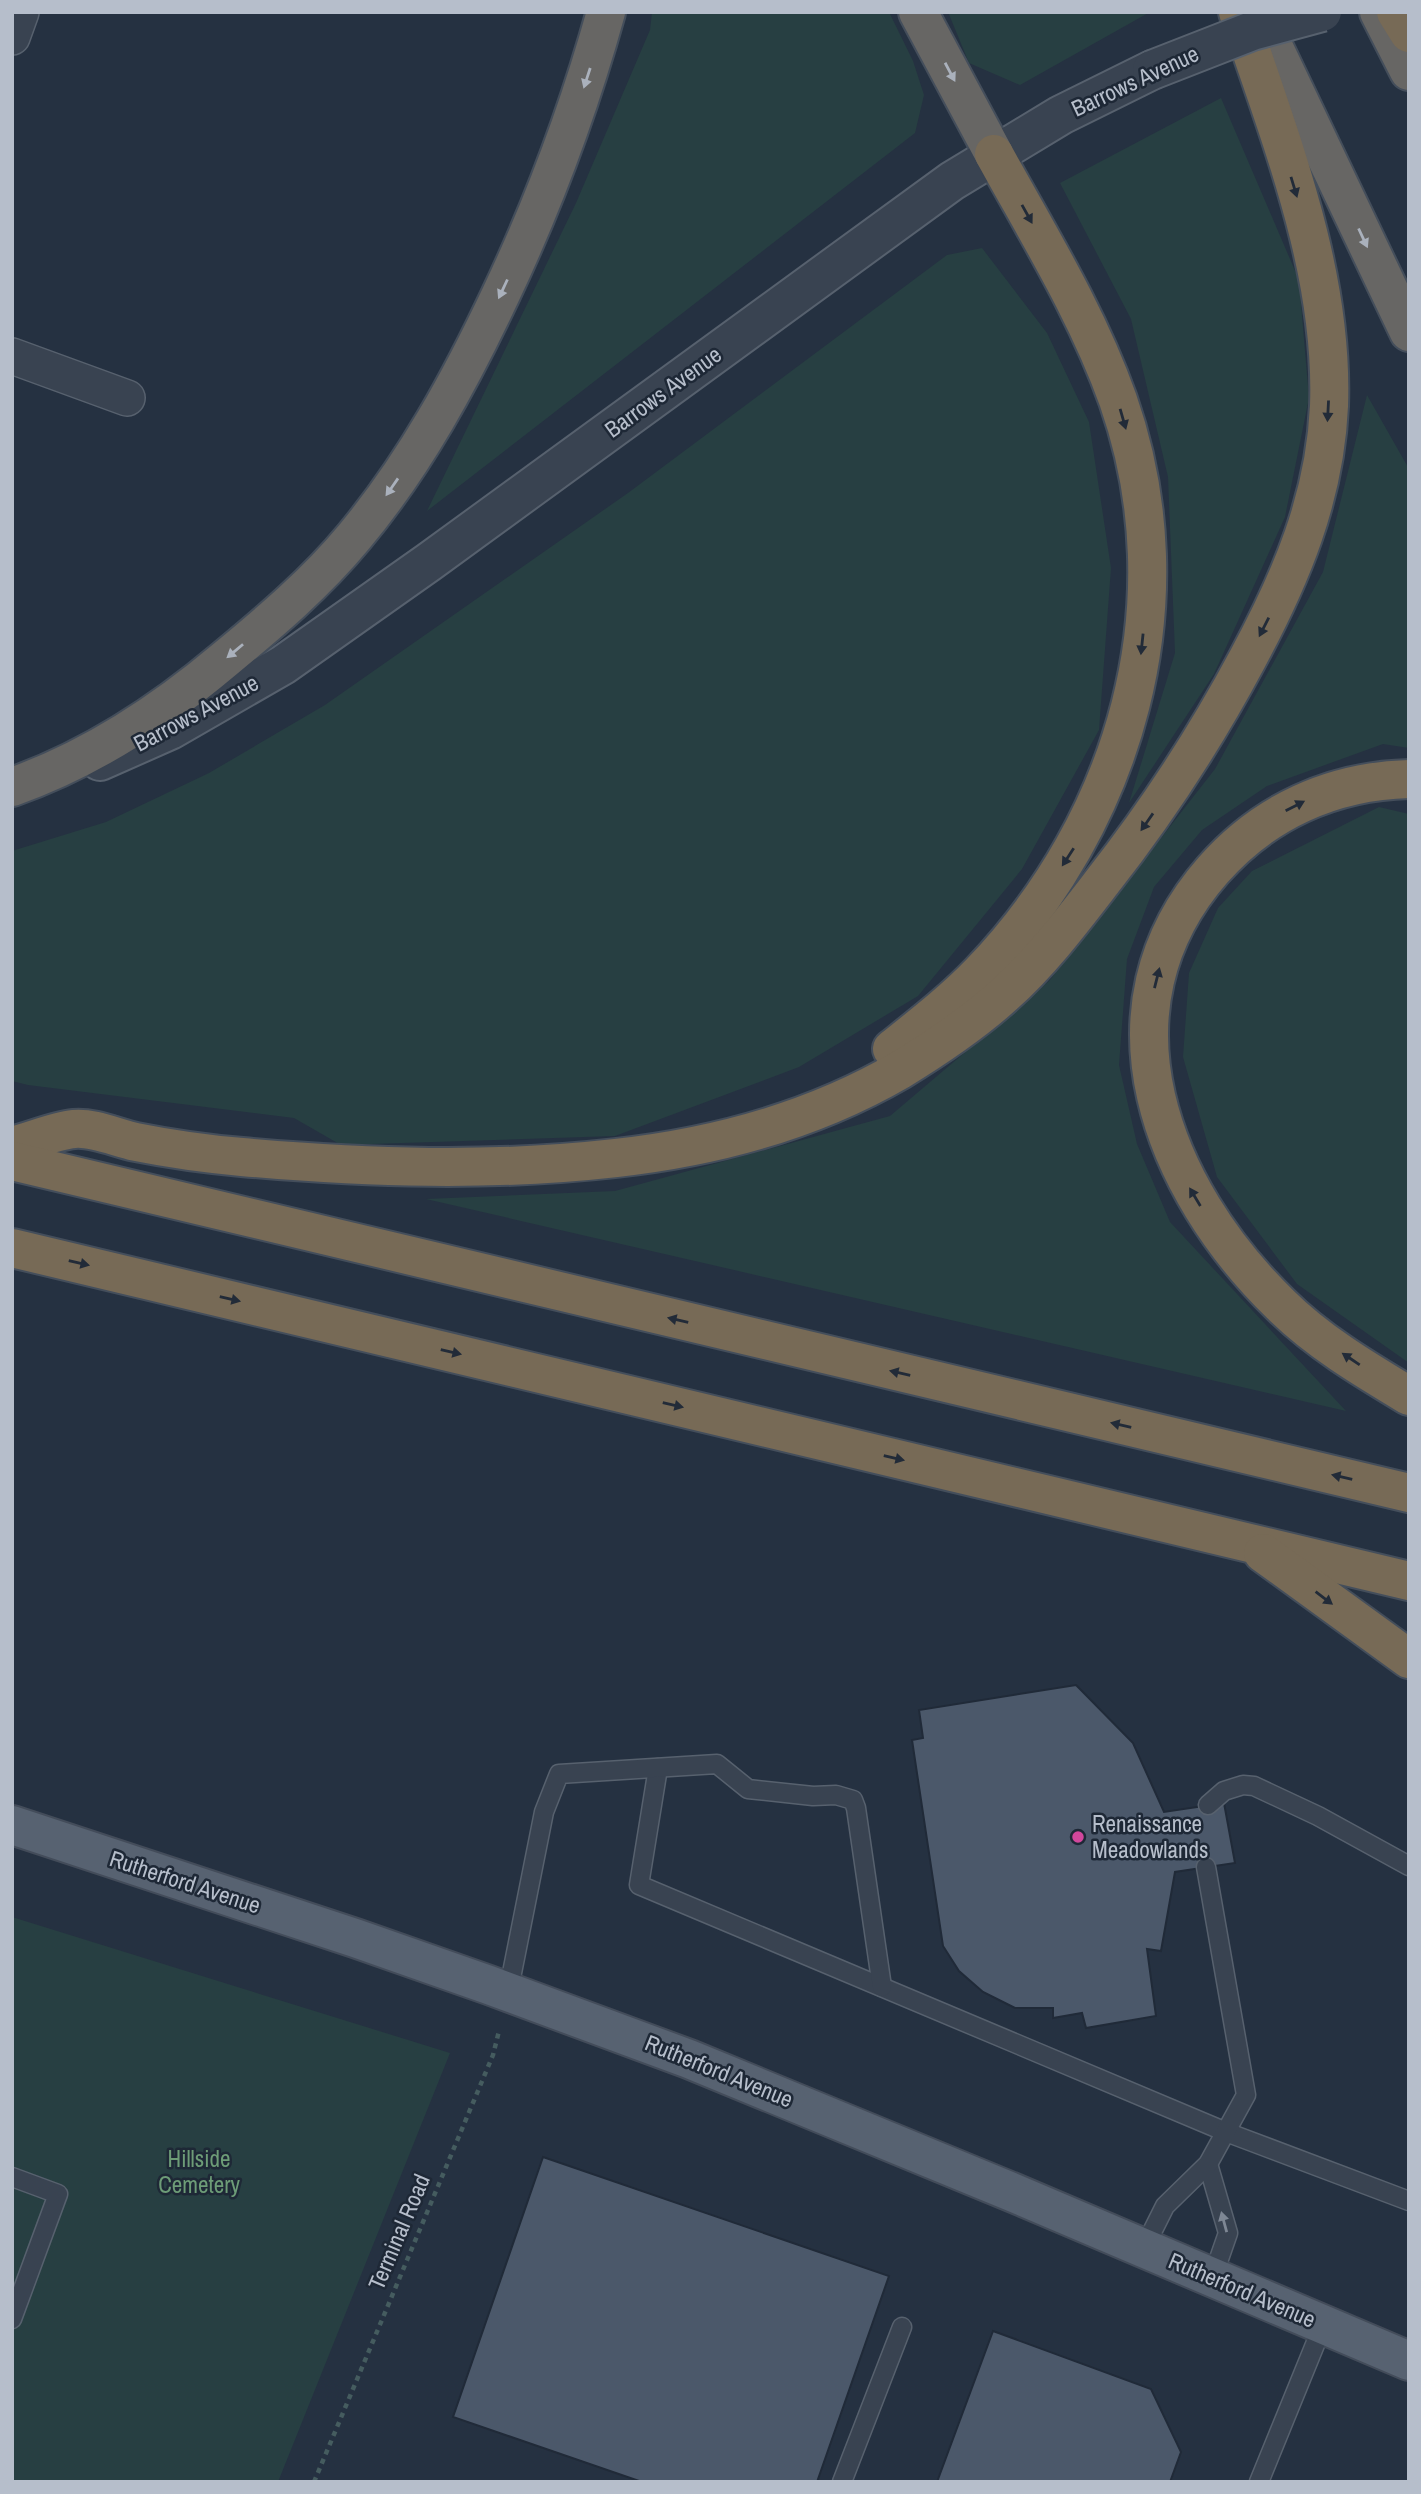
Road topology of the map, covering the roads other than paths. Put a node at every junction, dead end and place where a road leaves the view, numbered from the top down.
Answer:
1 (21, 12) edge
2 (606, 12) edge
3 (918, 12) edge
4 (1238, 12) edge
5 (1257, 12) edge
6 (1322, 12) edge
7 (1379, 12) edge
8 (1396, 12) edge
9 (1409, 33) edge
10 (12, 37) edge
11 (1409, 71) edge
12 (994, 154) junction
13 (1409, 332) edge
14 (12, 356) edge
15 (127, 398) dead end
16 (1409, 779) edge
17 (12, 788) edge
18 (12, 1146) edge
19 (661, 1152) junction
20 (12, 1161) edge
21 (12, 1248) edge
22 (1409, 1396) edge
23 (1409, 1493) edge
24 (1249, 1542) junction
25 (1409, 1581) edge
26 (1409, 1659) edge
27 (658, 1768) junction
28 (1208, 1805) dead end
29 (12, 1825) edge
30 (1409, 1866) edge
31 (1206, 1867) dead end
32 (882, 1987) junction
33 (508, 1993) junction
34 (1226, 2132) junction
35 (1208, 2164) junction
36 (12, 2177) edge
37 (1409, 2201) edge
38 (1144, 2248) junction
39 (1212, 2279) junction
40 (12, 2319) edge
41 (1323, 2325) junction
42 (902, 2327) dead end
43 (1409, 2361) edge
44 (842, 2482) edge
45 (1259, 2482) edge

1 - 10 street
2 -> 17 highway
3 -> 12 highway
4 -> 19 highway
5 -> 13 highway
6 - 12 street, Barrows Avenue, bridge
7 - 11 highway
8 - 9 highway
12 - 17 street, Barrows Avenue
12 -> 19 highway
14 - 15 street
22 -> 16 highway
18 - 19 highway
23 -> 20 highway
21 -> 24 highway
24 - 25 highway
24 -> 26 highway
27 - 32 lane
27 - 32 lane
27 - 33 lane
28 - 30 lane
29 - 33 main road, Rutherford Avenue
31 - 34 lane
32 - 34 lane
33 - 38 main road, Rutherford Avenue
34 - 35 lane
34 - 37 lane
35 - 38 lane
39 -> 35 lane
36 - 40 lane
38 - 39 main road, Rutherford Avenue
39 - 41 main road, Rutherford Avenue
41 - 43 main road, Rutherford Avenue
41 - 45 lane
42 - 44 lane

